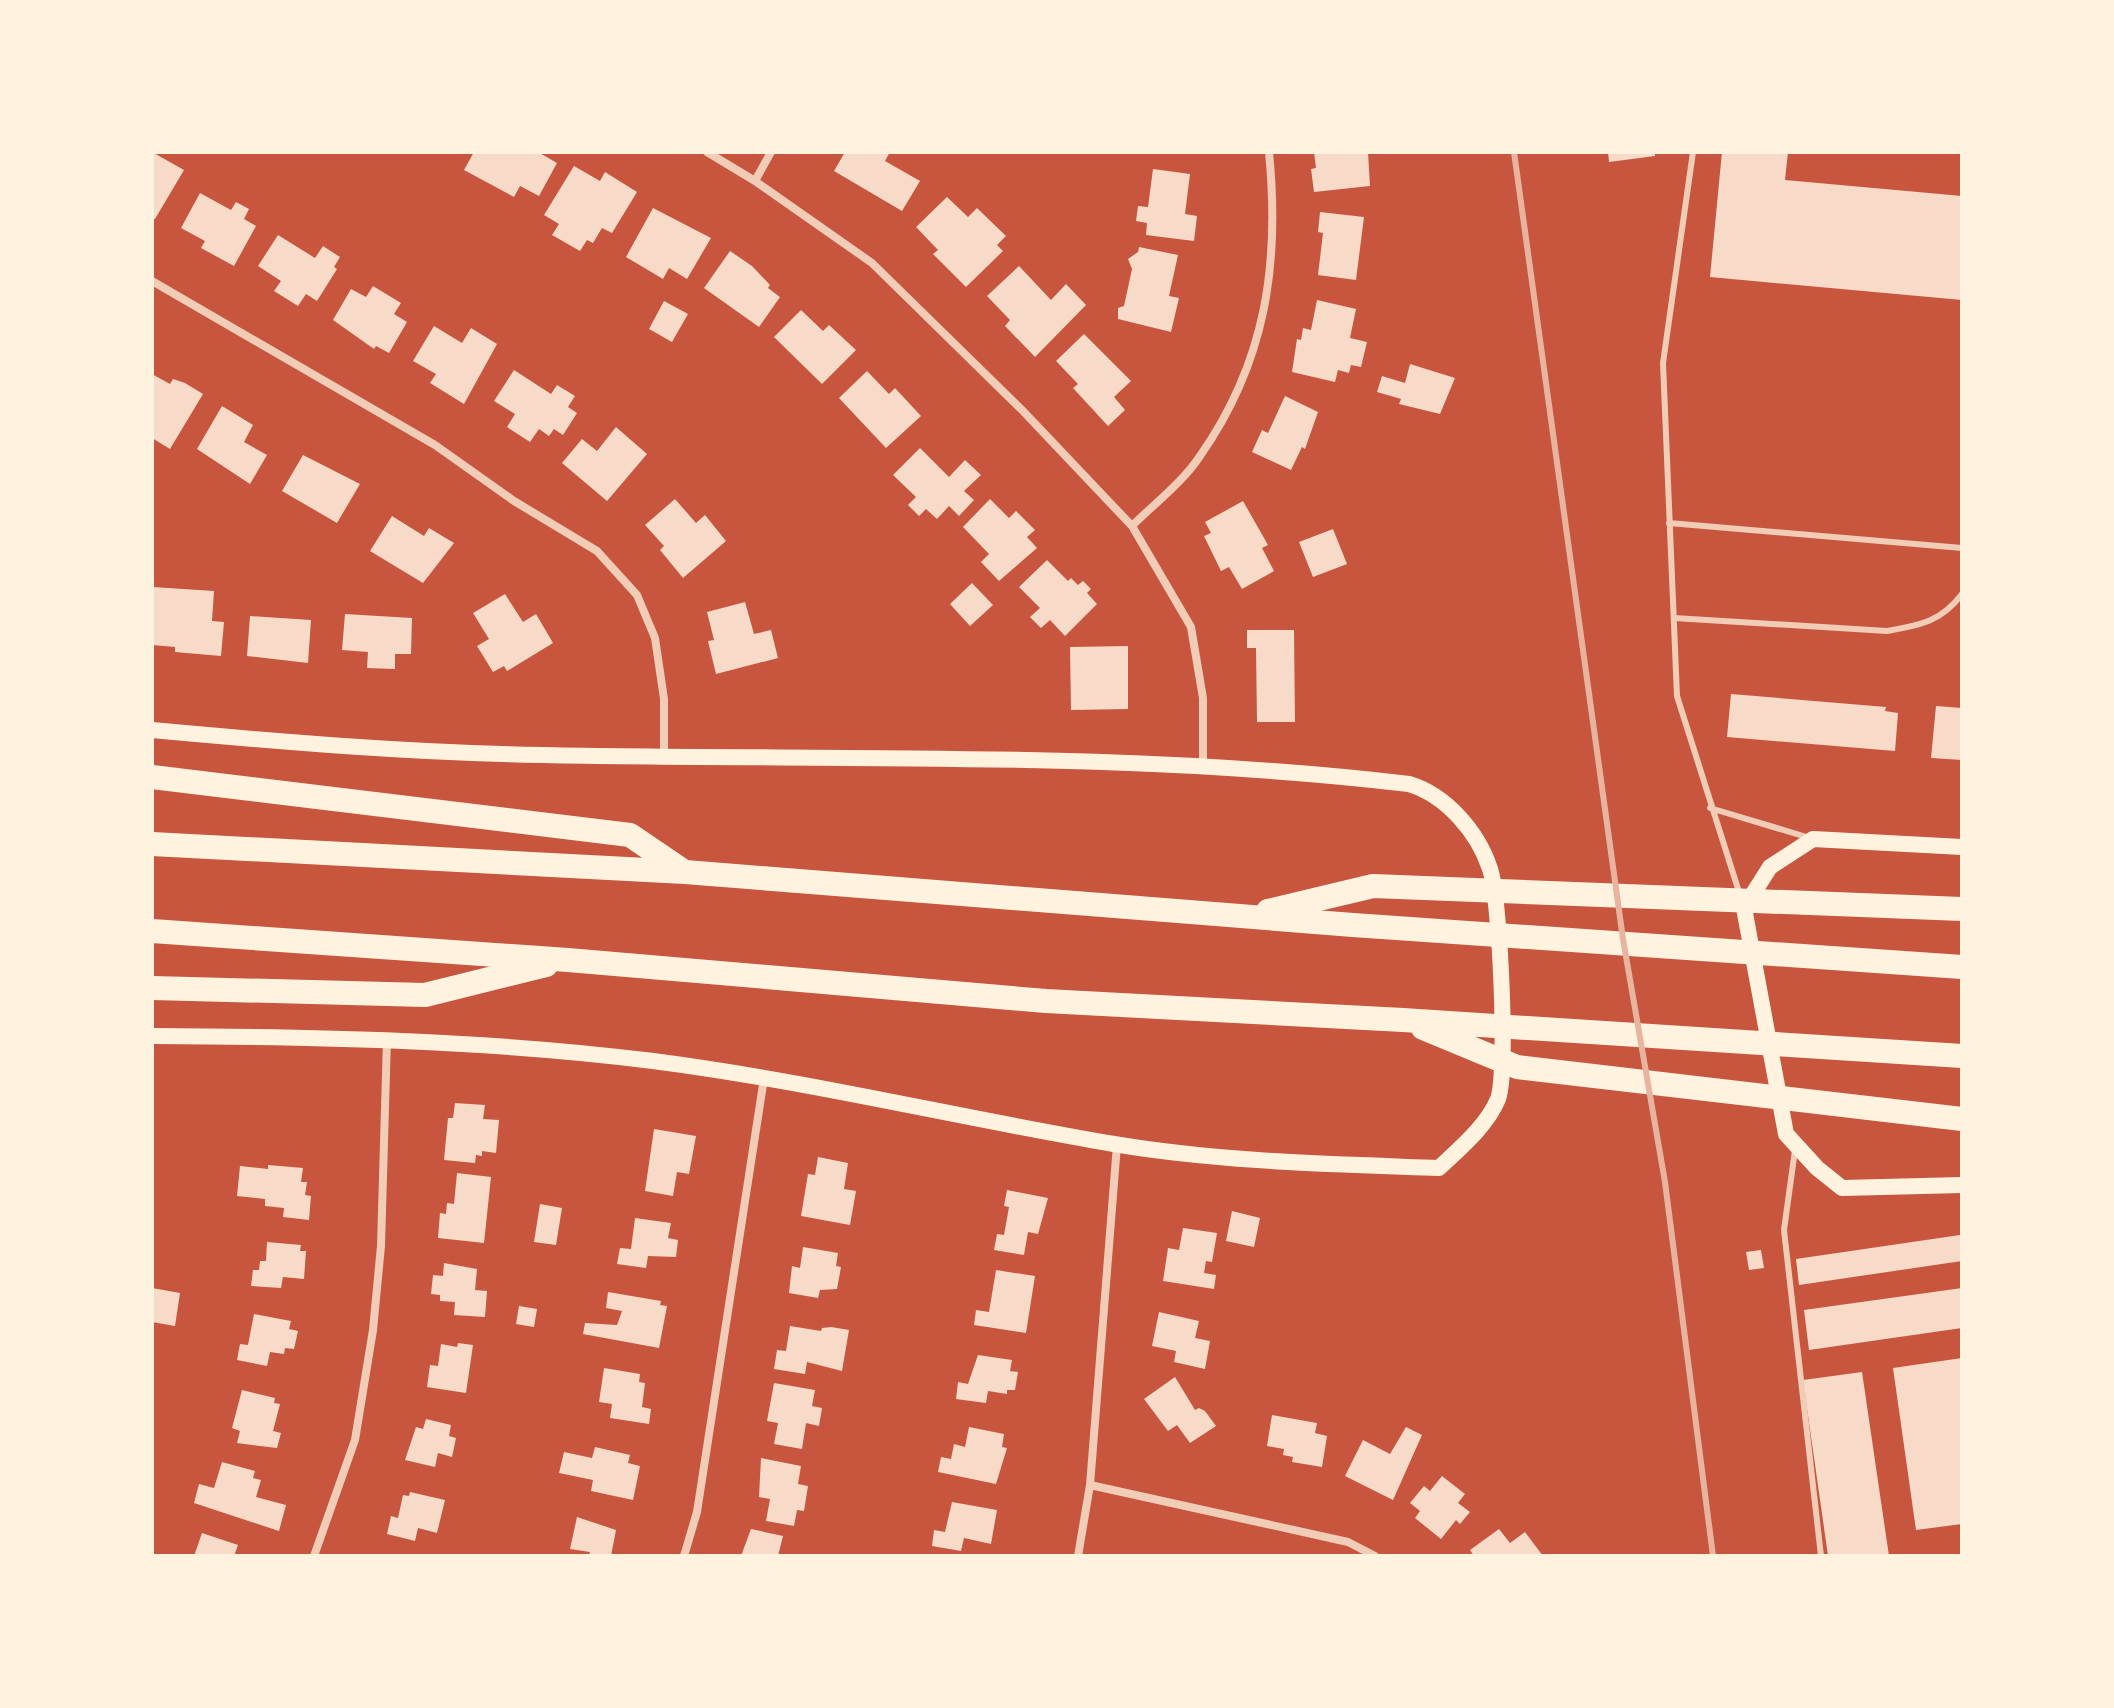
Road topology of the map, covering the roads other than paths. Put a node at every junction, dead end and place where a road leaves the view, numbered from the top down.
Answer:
1 (707, 152) edge
2 (771, 152) edge
3 (1269, 152) edge
4 (1693, 152) edge
5 (755, 181) junction
6 (152, 281) edge
7 (1669, 523) junction
8 (1132, 526) junction
9 (1962, 548) edge
10 (1962, 594) edge
11 (1674, 618) junction
12 (152, 730) edge
13 (664, 756) junction
14 (1203, 765) junction
15 (152, 777) edge
16 (1710, 808) junction
17 (1813, 839) junction
18 (152, 844) edge
19 (1962, 847) edge
20 (685, 872) junction
21 (1744, 908) junction
22 (1962, 909) edge
23 (1249, 915) junction
24 (152, 931) edge
25 (568, 960) junction
26 (1962, 967) edge
27 (152, 988) edge
28 (1403, 1020) junction
29 (152, 1036) edge
30 (387, 1039) junction
31 (1962, 1056) edge
32 (764, 1077) junction
33 (1962, 1119) edge
34 (1796, 1144) junction
35 (1117, 1145) junction
36 (1962, 1185) edge
37 (1090, 1485) junction
38 (314, 1556) edge
39 (684, 1556) edge
40 (1078, 1556) edge
41 (1375, 1556) edge
42 (1821, 1556) edge

1 - 5 street
2 - 5 street
3 - 8 street
4 - 7 lane
5 - 8 street
6 - 13 street
7 - 9 lane
7 - 11 lane
8 - 14 street
10 - 11 lane
11 - 16 lane
12 - 13 main road
13 - 14 main road
14 - 35 main road
15 - 20 highway
16 - 17 lane
16 - 21 lane
17 - 19 main road
17 - 21 main road
18 - 20 highway
20 - 23 highway
21 - 34 main road
22 - 23 highway
23 - 26 highway
24 - 25 highway
25 - 27 highway
25 - 28 highway
28 - 31 highway
28 - 33 highway
29 - 30 main road
30 - 32 main road
30 - 38 street
32 - 35 main road
32 - 39 street
34 - 36 main road
34 - 42 lane
35 - 37 street
37 - 40 street
37 - 41 street

